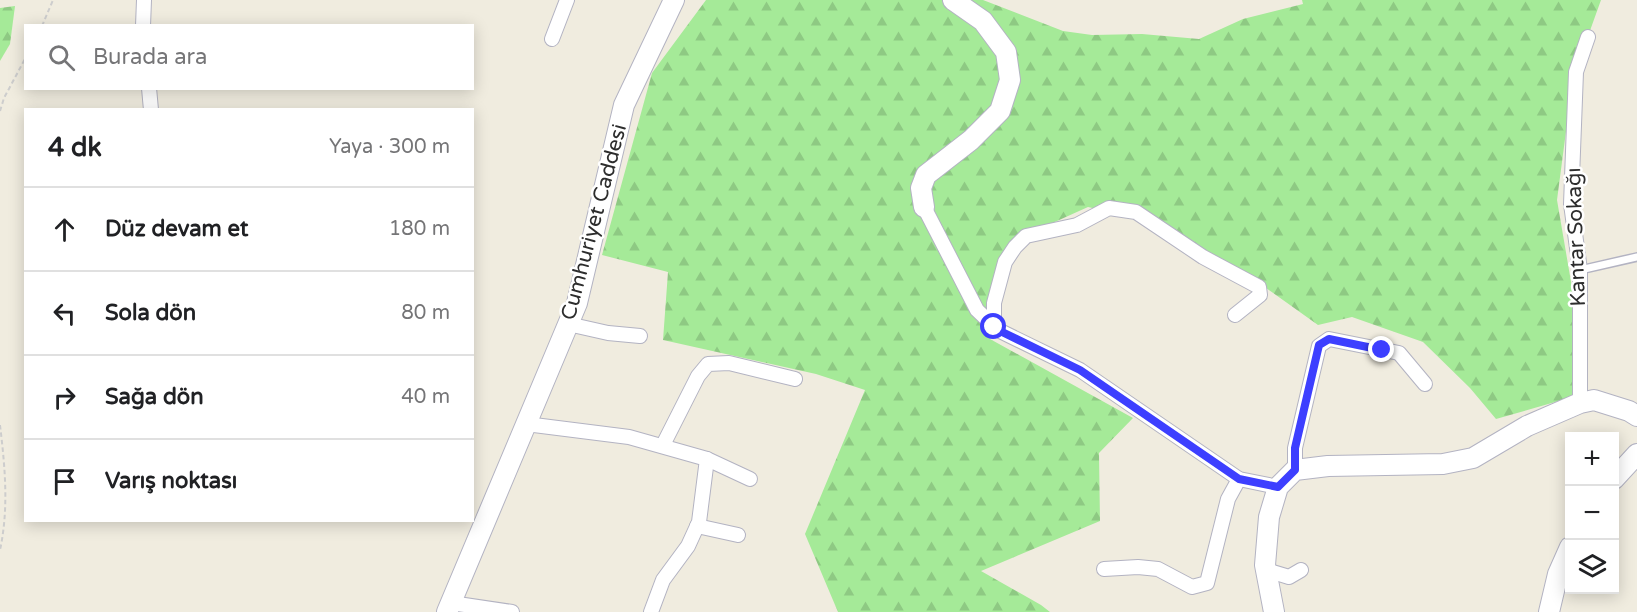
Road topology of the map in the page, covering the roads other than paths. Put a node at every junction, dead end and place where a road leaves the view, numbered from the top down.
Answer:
1 (144, 0) edge
2 (567, 0) edge
3 (674, 0) edge
4 (953, 0) edge
5 (143, 24) edge
6 (1588, 37) dead end
7 (552, 39) dead end
8 (149, 90) edge
9 (152, 108) edge
10 (924, 207) joint
11 (1637, 257) edge
12 (1580, 270) junction
13 (1235, 315) dead end
14 (568, 324) junction
15 (994, 327) junction
16 (640, 336) dead end
17 (795, 379) dead end
18 (1425, 384) dead end
19 (1580, 403) junction
20 (1637, 416) edge
21 (526, 424) junction
22 (663, 445) junction
23 (1637, 454) edge
24 (707, 459) junction
25 (1295, 470) junction
26 (1619, 474) edge
27 (750, 479) dead end
28 (1239, 479) junction
29 (1278, 487) junction
30 (697, 526) junction
31 (738, 535) dead end
32 (1565, 557) edge
33 (1104, 569) dead end
34 (1266, 570) junction
35 (1301, 570) dead end
36 (449, 608) edge
37 (512, 612) edge
38 (651, 612) edge
39 (1274, 612) edge
40 (1549, 612) edge

1 - 5 street
2 - 7 street
3 - 14 street, Cumhuriyet Caddesi
4 - 10 street
6 - 12 street, Kantar Sokağı
8 - 9 street
10 - 15 street
11 - 12 lane
12 - 19 street, Kantar Sokağı
13 - 15 street
14 - 16 street
14 - 21 street, Cumhuriyet Caddesi
15 - 28 street
17 - 22 street
18 - 25 street
19 - 20 street
19 - 25 street
21 - 22 street
21 - 36 street, Cumhuriyet Caddesi
22 - 24 street
23 - 26 street
24 - 27 street
24 - 30 street
25 - 29 street
28 - 29 street
28 - 33 street
29 - 34 street
30 - 31 street
30 - 38 street
32 - 40 street
34 - 35 street
34 - 39 street
36 - 37 street

